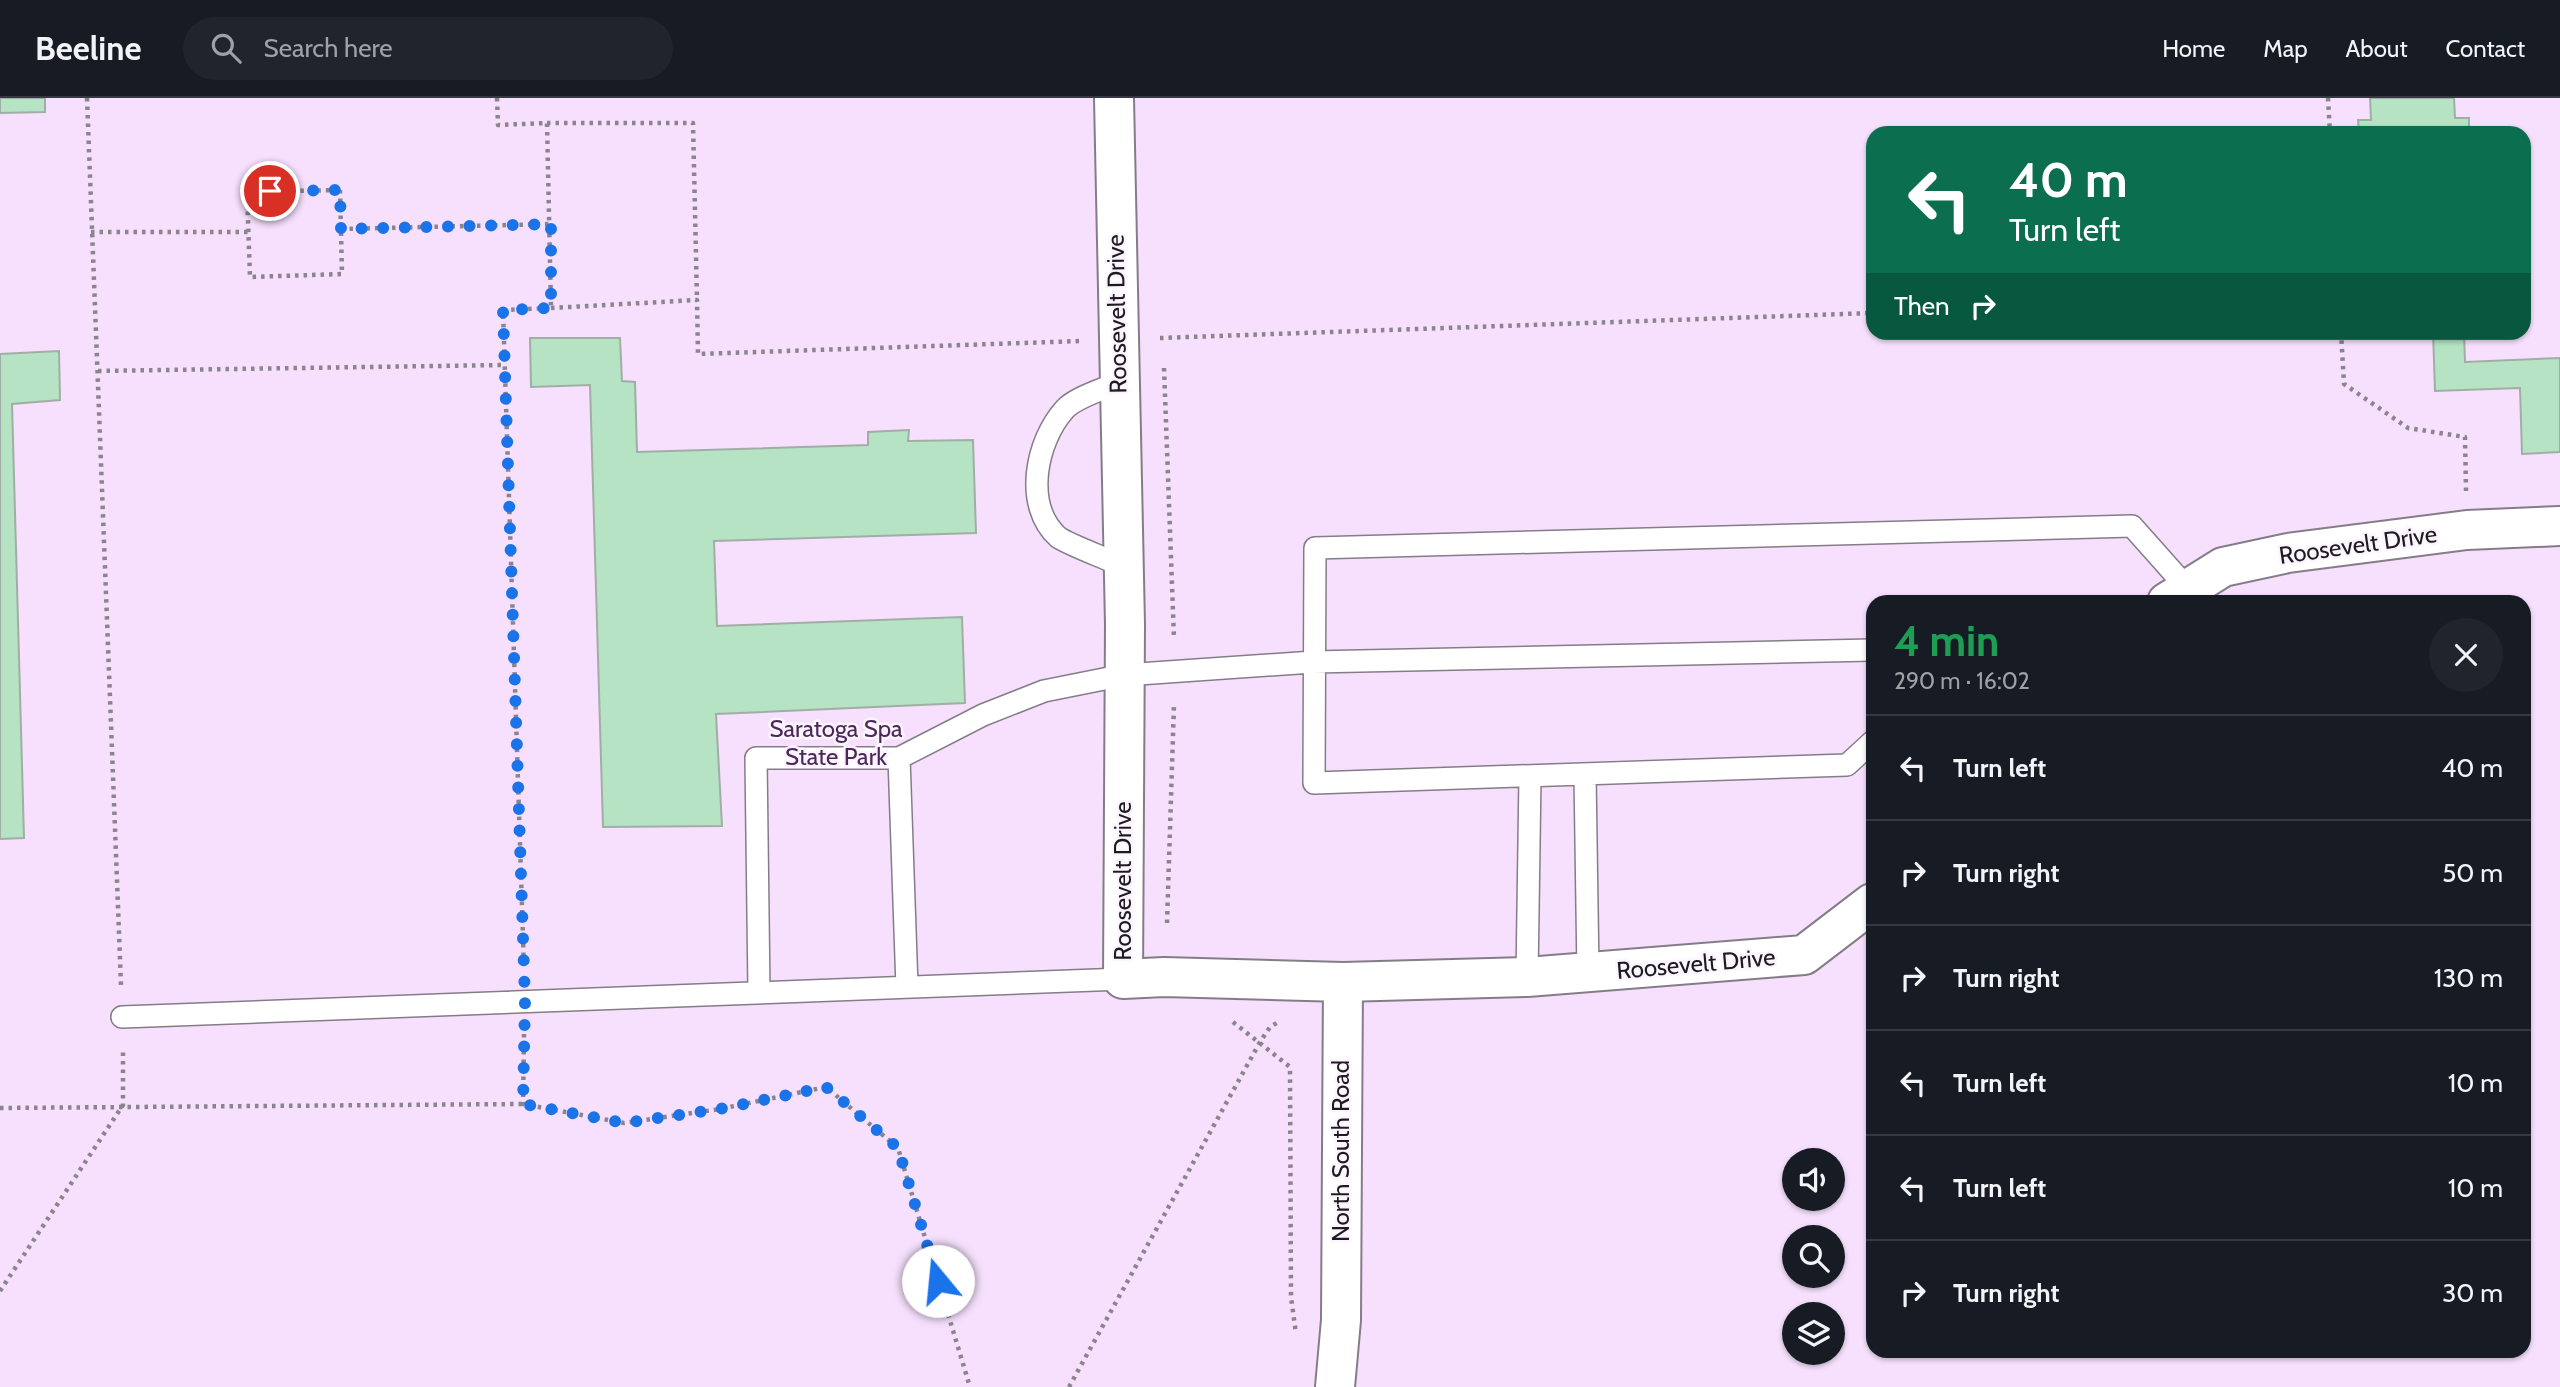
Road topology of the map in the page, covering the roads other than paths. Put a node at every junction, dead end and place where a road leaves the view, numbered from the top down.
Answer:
1 (1114, 98) edge
2 (1118, 382) junction
3 (2560, 526) edge
4 (1122, 565) junction
5 (2177, 595) edge
6 (1866, 650) edge
7 (1313, 662) junction
8 (1124, 675) junction
9 (1866, 748) edge
10 (899, 758) junction
11 (1585, 774) junction
12 (1530, 776) junction
13 (1866, 908) edge
14 (1588, 974) junction
15 (1527, 977) junction
16 (1122, 979) junction
17 (1343, 982) junction
18 (907, 987) junction
19 (759, 992) junction
20 (122, 1017) dead end
21 (1341, 1320) junction
22 (1335, 1387) edge
23 (1362, 1387) edge

1 - 2 street, Roosevelt Drive
2 - 4 street, Roosevelt Drive
2 - 4 lane
3 - 5 street, Roosevelt Drive
4 - 8 street, Roosevelt Drive
5 - 7 lane
6 - 7 lane
7 - 8 lane
7 - 12 lane
8 - 10 lane
8 - 16 street, Roosevelt Drive
9 - 11 lane
10 - 18 lane
10 - 19 lane
11 - 12 lane
11 - 14 lane
12 - 15 lane
13 - 14 street, Roosevelt Drive
14 - 15 street, Roosevelt Drive
15 - 17 street, Roosevelt Drive
16 - 17 street, Roosevelt Drive
16 - 18 lane
17 - 21 street, North South Road
18 - 19 lane
19 - 20 lane
21 - 22 street, North South Road
21 - 23 street, North South Road

